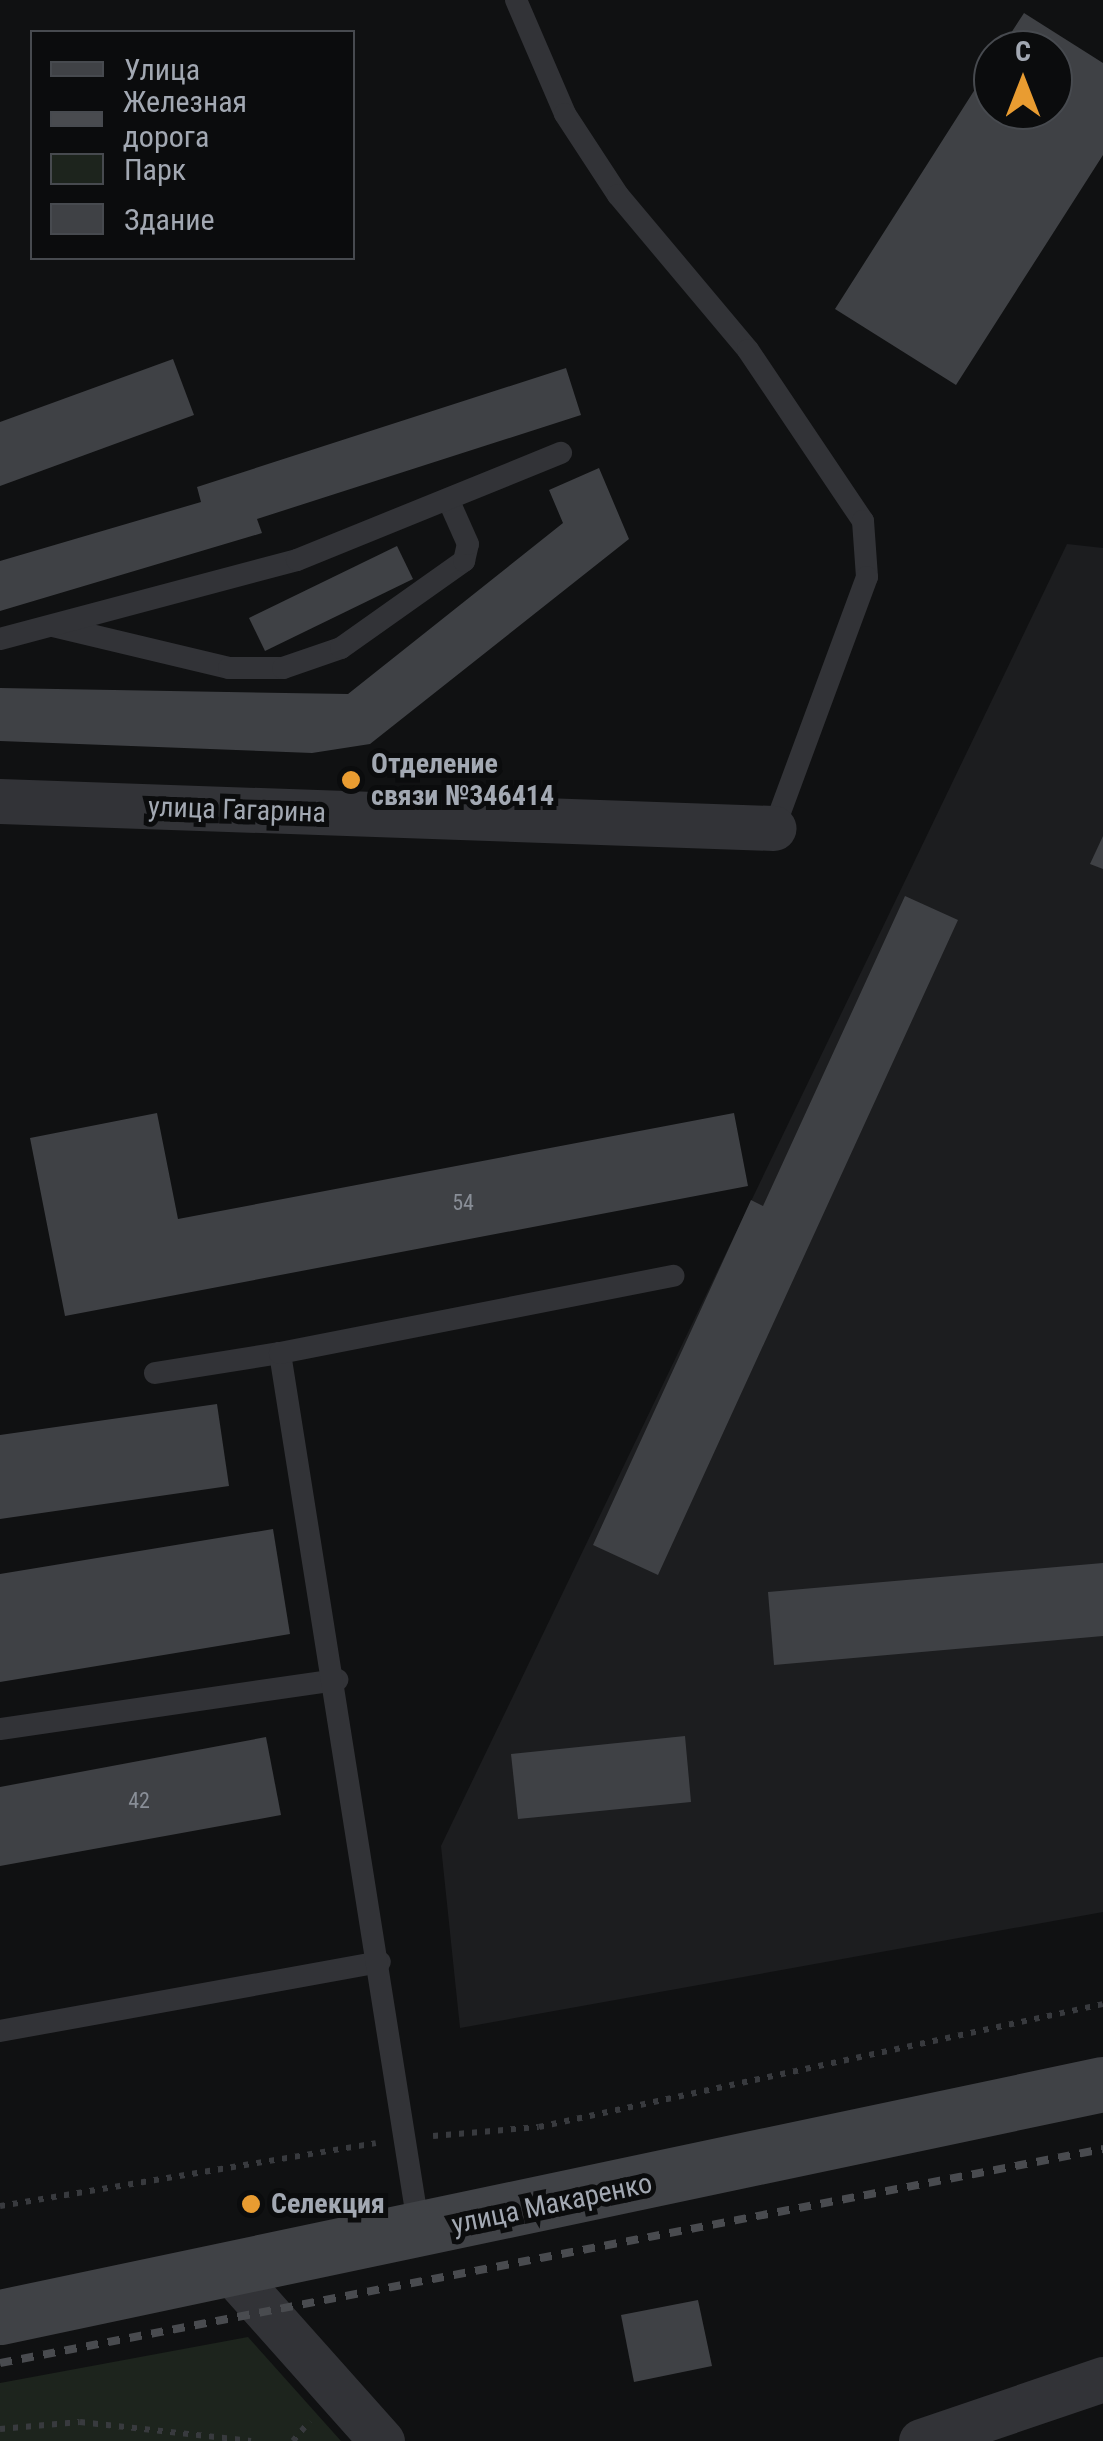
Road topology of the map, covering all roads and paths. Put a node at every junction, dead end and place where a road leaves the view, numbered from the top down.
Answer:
1 (516, 0) edge
2 (561, 452) dead end
3 (448, 498) junction
4 (50, 625) junction
5 (0, 638) edge
6 (0, 801) edge
7 (774, 828) joint
8 (674, 1276) dead end
9 (280, 1353) junction
10 (155, 1373) dead end
11 (338, 1680) junction
12 (0, 1729) edge
13 (380, 1962) junction
14 (1103, 2004) edge
15 (0, 2031) edge
16 (1103, 2084) edge
17 (408, 2139) junction
18 (0, 2206) edge
19 (419, 2234) junction
20 (233, 2274) junction
21 (0, 2318) edge
22 (1103, 2379) edge
23 (0, 2429) edge
24 (251, 2441) edge
25 (382, 2441) edge
26 (921, 2441) edge

1 - 7 lane
2 - 3 lane
3 - 4 lane
3 - 4 lane
4 - 5 lane
6 - 7 street, улица Гагарина
8 - 9 lane
9 - 10 lane
9 - 11 lane
11 - 12 lane
11 - 13 lane
13 - 15 lane
13 - 17 lane
14 - 17 path
16 - 19 main road, улица Макаренко
17 - 18 path
17 - 19 lane
19 - 20 main road, улица Макаренко
20 - 21 main road, улица Макаренко
20 - 25 street
22 - 26 street
23 - 24 path

